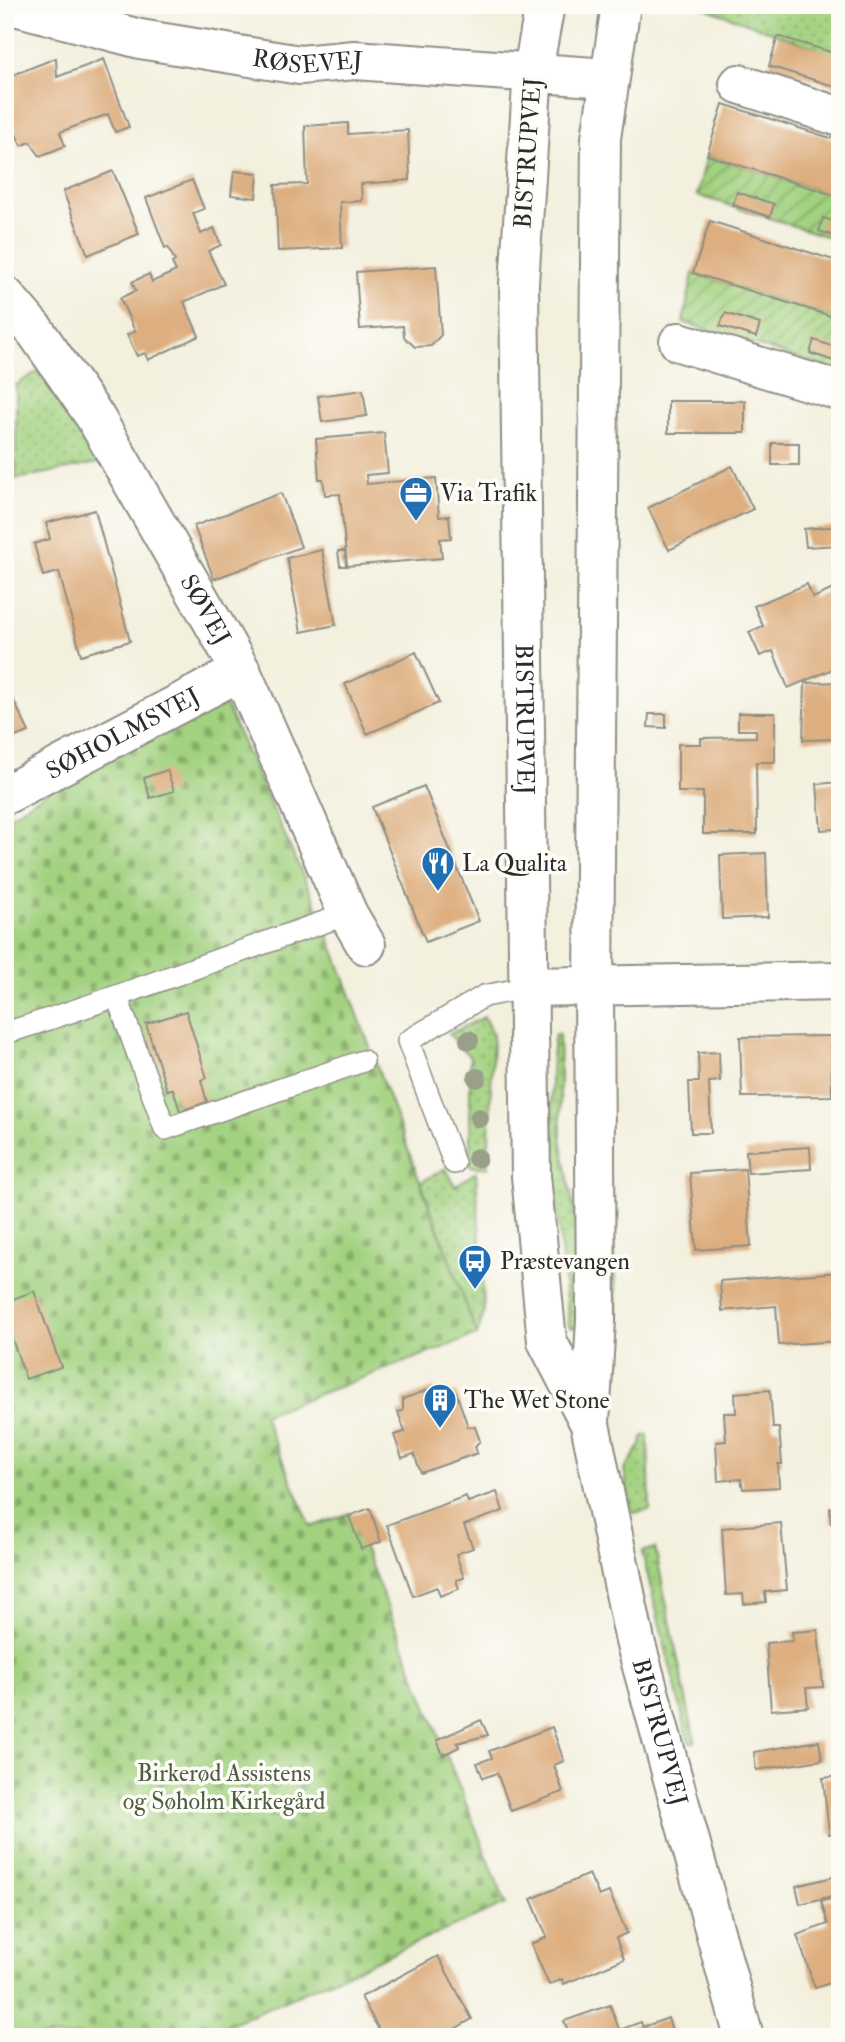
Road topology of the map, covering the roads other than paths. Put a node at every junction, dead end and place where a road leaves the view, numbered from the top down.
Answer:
1 (11, 5) edge
2 (545, 5) edge
3 (621, 5) edge
4 (533, 70) junction
5 (608, 78) junction
6 (739, 84) dead end
7 (840, 117) edge
8 (5, 296) edge
9 (679, 342) dead end
10 (840, 391) edge
11 (241, 671) junction
12 (5, 795) edge
13 (357, 929) joint
14 (840, 981) edge
15 (594, 986) junction
16 (530, 987) junction
17 (117, 997) junction
18 (5, 1033) edge
19 (363, 1061) dead end
20 (454, 1163) dead end
21 (590, 1424) junction
22 (744, 2037) edge

1 - 4 main road, RØSEVEJ
2 - 4 main road, BISTRUPVEJ
3 - 5 main road, BISTRUPVEJ
4 - 5 main road, RØSEVEJ
4 - 16 main road, BISTRUPVEJ
5 - 15 main road, BISTRUPVEJ
6 - 7 main road
8 - 11 main road, SØVEJ
9 - 10 main road
11 - 12 main road, SØHOLMSVEJ
11 - 13 main road, SØVEJ
13 - 17 lane
14 - 15 main road
15 - 16 main road
15 - 21 main road, BISTRUPVEJ
16 - 20 lane
16 - 21 main road, BISTRUPVEJ
17 - 18 lane
17 - 19 lane
21 - 22 main road, BISTRUPVEJ

